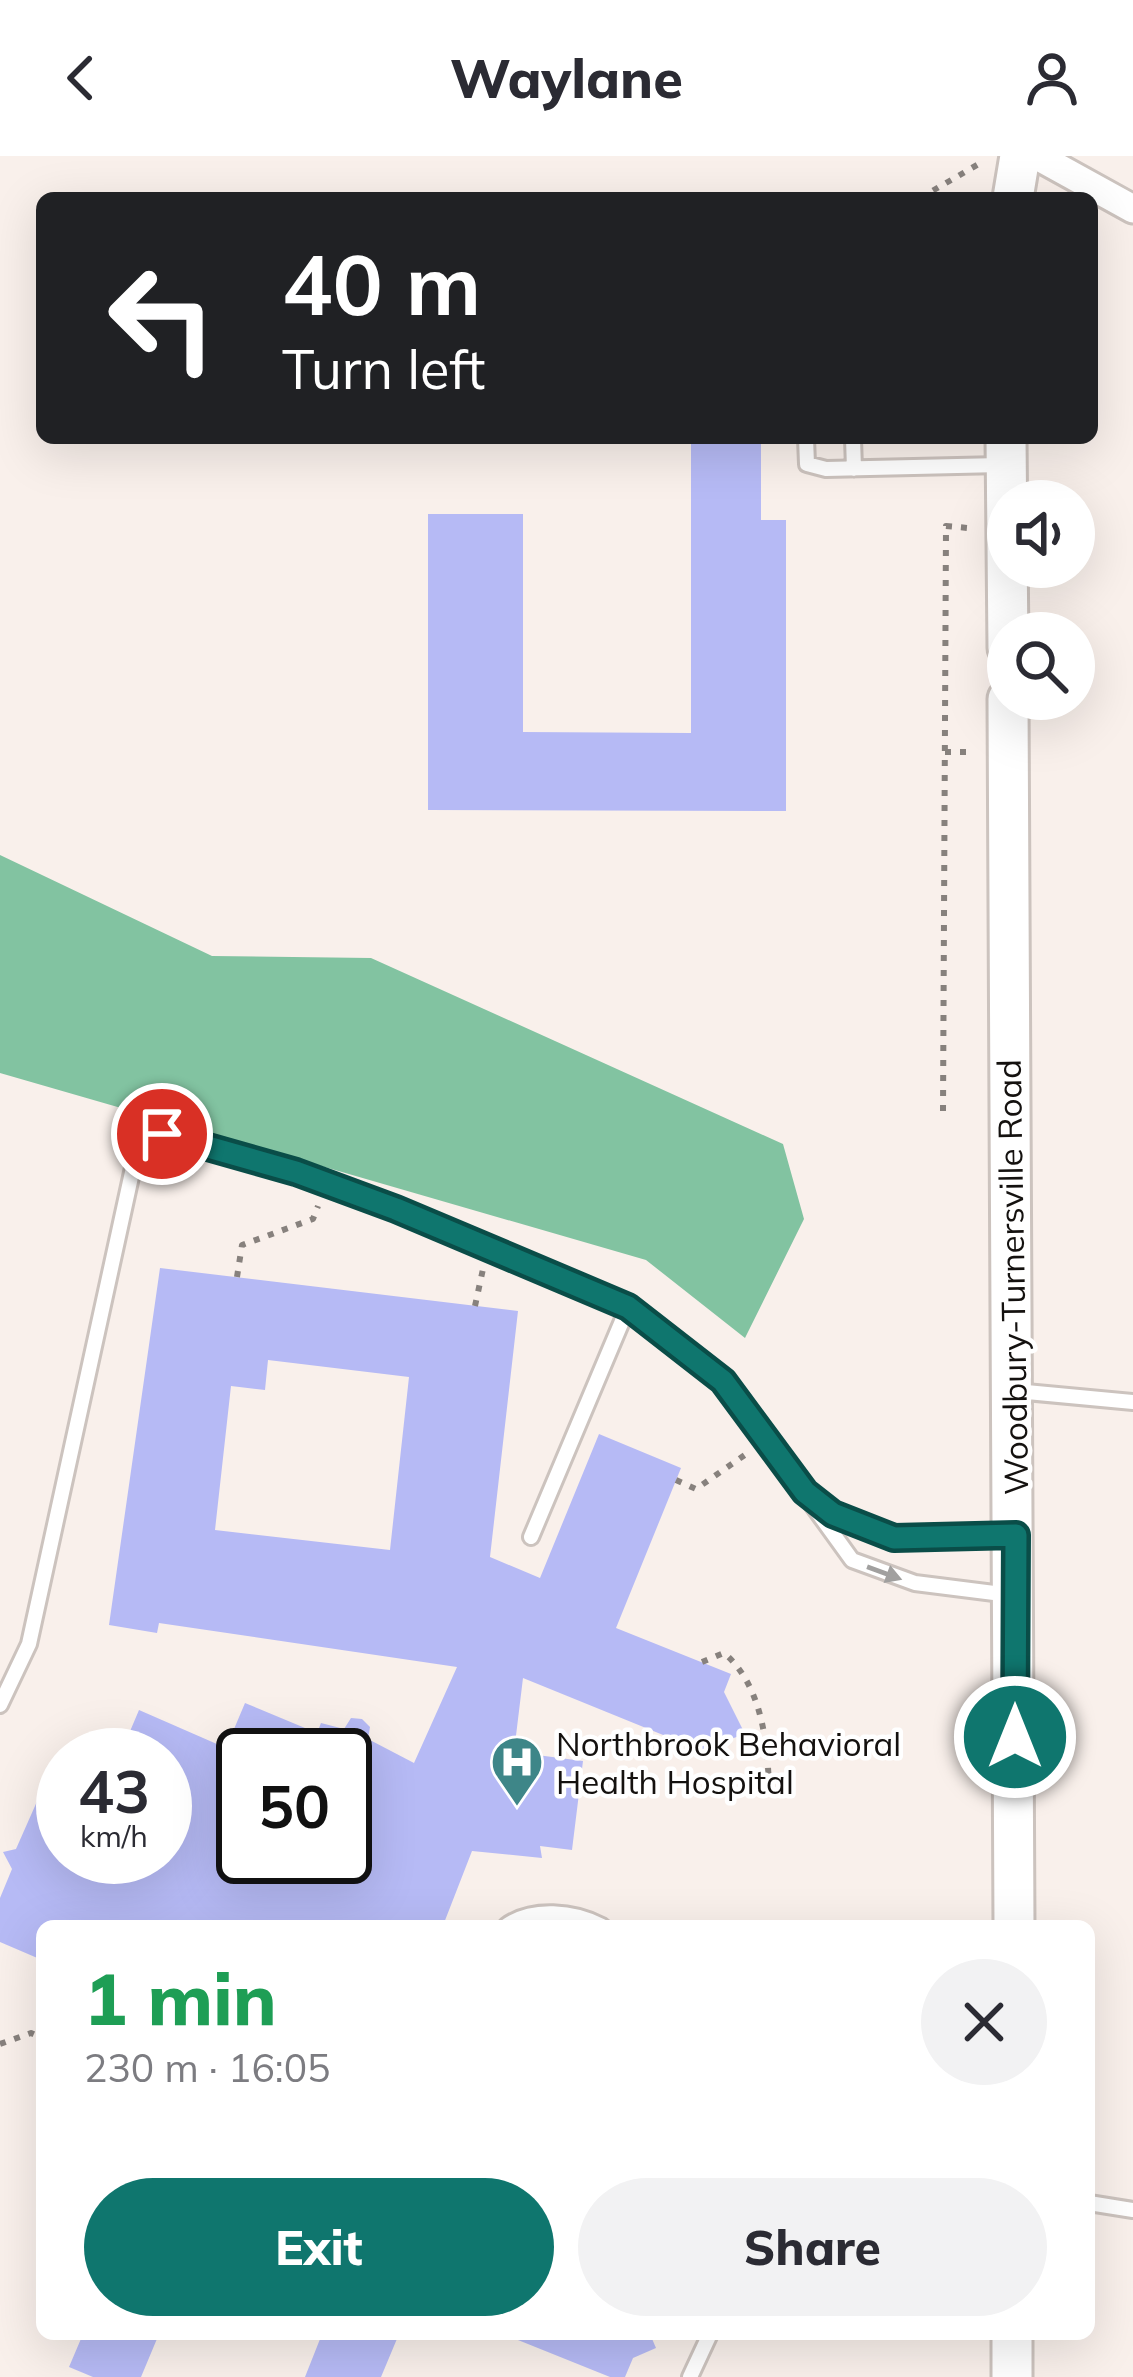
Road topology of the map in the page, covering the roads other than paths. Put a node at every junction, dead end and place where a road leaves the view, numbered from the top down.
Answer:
1 (1020, 156) edge
2 (1037, 156) edge
3 (1014, 192) edge
4 (1133, 209) edge
5 (806, 444) edge
6 (853, 444) edge
7 (1006, 451) edge
8 (854, 470) junction
9 (1008, 612) edge
10 (1009, 720) edge
11 (628, 1307) junction
12 (1010, 1390) junction
13 (1133, 1402) edge
14 (805, 1492) junction
15 (1016, 1535) junction
16 (531, 1537) dead end
17 (1015, 1596) junction
18 (0, 1705) edge
19 (521, 1920) edge
20 (586, 1920) edge
21 (1014, 1920) edge
22 (1095, 2204) edge
23 (1133, 2210) edge
24 (707, 2340) edge
25 (1012, 2340) edge
26 (689, 2377) edge
27 (1012, 2377) edge

1 - 3 main road
2 - 4 street
5 - 8 lane
6 - 8 lane
7 - 8 lane
7 - 9 main road
10 - 12 main road, Woodbury-Turnersville Road
11 - 14 lane
11 - 16 lane
11 - 18 lane
12 - 13 lane
12 - 15 main road, Woodbury-Turnersville Road
14 - 15 lane
14 -> 17 lane
15 - 17 main road, Woodbury-Turnersville Road
17 - 21 main road, Woodbury-Turnersville Road
19 - 20 lane
22 - 23 lane
24 - 26 lane
25 - 27 main road

